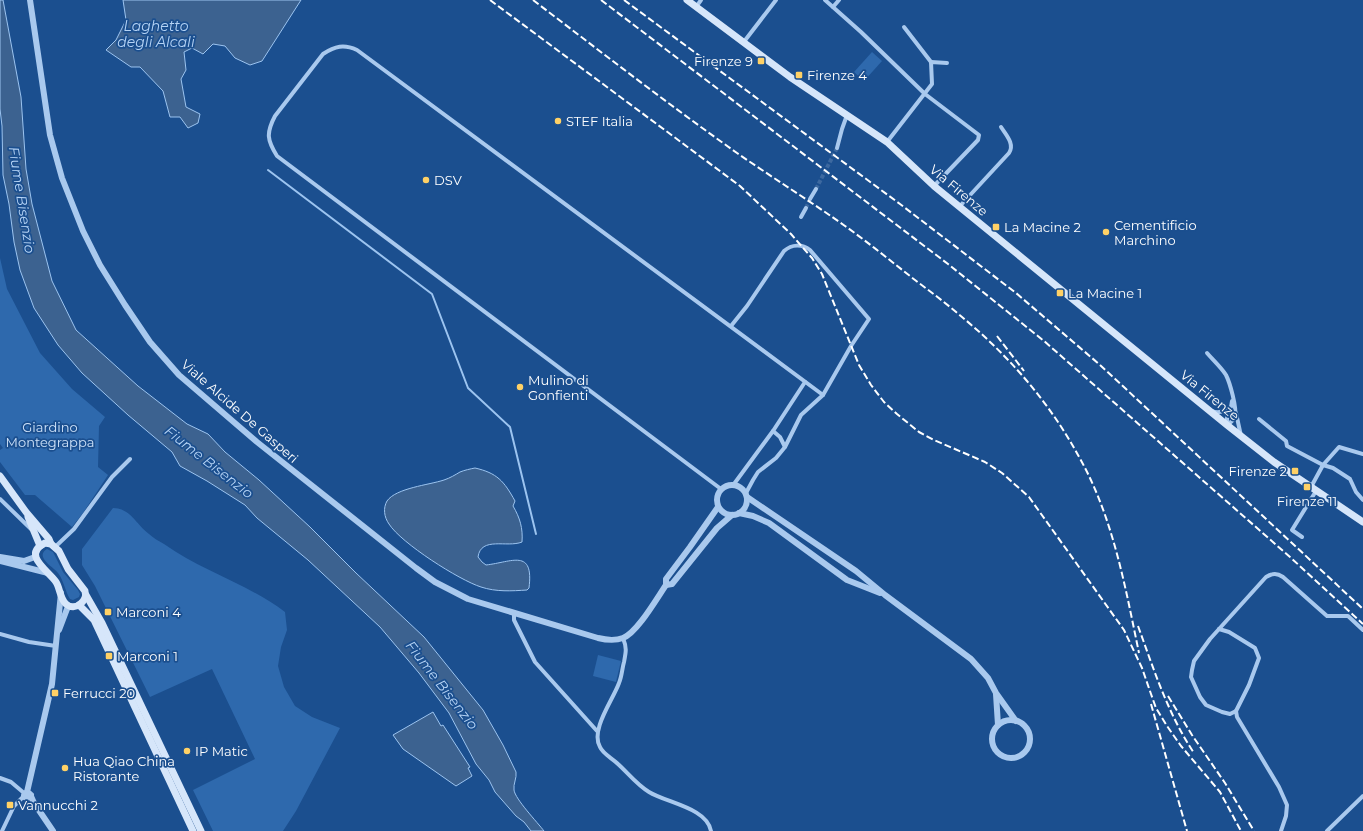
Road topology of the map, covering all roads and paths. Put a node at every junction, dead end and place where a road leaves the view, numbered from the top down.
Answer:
1 (30, 0) edge
2 (687, 0) edge
3 (701, 0) edge
4 (776, 0) edge
5 (825, 0) edge
6 (839, 0) edge
7 (696, 7) junction
8 (833, 7) junction
9 (904, 27) dead end
10 (743, 43) junction
11 (931, 62) junction
12 (947, 63) dead end
13 (925, 94) junction
14 (847, 115) junction
15 (1001, 127) dead end
16 (887, 142) junction
17 (837, 148) tunnel mouth
18 (934, 186) junction
19 (816, 189) tunnel mouth
20 (810, 199) tunnel mouth
21 (960, 206) junction
22 (806, 208) tunnel mouth
23 (801, 217) dead end
24 (731, 326) junction
25 (1207, 353) dead end
26 (805, 382) junction
27 (1232, 392) junction
28 (823, 395) junction
29 (1206, 407) junction
30 (1231, 407) junction
31 (1236, 410) junction
32 (1259, 419) dead end
33 (1227, 425) junction
34 (773, 431) junction
35 (1241, 436) junction
36 (785, 447) junction
37 (1363, 454) edge
38 (130, 460) dead end
39 (1323, 466) junction
40 (0, 476) edge
41 (734, 484) junction
42 (721, 489) junction
43 (1313, 489) junction
44 (747, 495) junction
45 (0, 499) edge
46 (1363, 500) edge
47 (718, 507) junction
48 (26, 512) junction
49 (740, 513) junction
50 (732, 515) junction
51 (1363, 522) edge
52 (35, 532) junction
53 (1302, 537) dead end
54 (53, 545) junction
55 (40, 546) junction
56 (0, 557) edge
57 (35, 557) junction
58 (0, 561) edge
59 (48, 573) junction
60 (666, 585) junction
61 (60, 593) junction
62 (86, 595) junction
63 (885, 595) junction
64 (79, 605) junction
65 (69, 606) junction
66 (514, 613) junction
67 (1219, 629) junction
68 (1363, 630) edge
69 (0, 634) edge
70 (56, 638) junction
71 (623, 638) junction
72 (56, 646) junction
73 (996, 693) junction
74 (1236, 712) junction
75 (1016, 721) junction
76 (998, 725) junction
77 (597, 731) junction
78 (0, 778) edge
79 (27, 794) junction
80 (1363, 796) edge
81 (2, 831) edge
82 (53, 831) edge
83 (193, 831) edge
84 (201, 831) edge
85 (711, 831) edge
86 (1281, 831) edge
87 (1327, 831) edge

1 - 66 street, Viale Alcide De Gasperi
2 - 7 main road, Via Firenze
3 - 7 street
4 - 10 street
5 - 8 street
6 - 8 street
7 - 10 main road, Via Firenze
8 - 13 street
9 - 11 street
10 - 14 main road, Via Firenze
11 - 12 street
11 - 13 street
13 - 16 street
13 - 18 street
14 - 16 main road, Via Firenze
14 - 17 street
15 - 21 street
16 - 18 main road, Via Firenze
18 - 21 main road, Via Firenze
19 - 20 street
21 - 29 main road, Via Firenze
22 - 23 street
24 - 26 street
24 - 28 street
24 - 42 street
25 - 27 street
26 - 28 street
26 - 34 street
27 - 30 street
27 - 31 street
28 - 36 street
29 - 30 street
29 - 33 main road, Via Firenze
30 - 33 street
31 - 33 street
31 - 35 street
32 - 39 street
33 - 35 main road, Via Firenze
34 - 36 street
34 - 41 street
35 - 43 main road, Via Firenze
36 - 44 street
37 - 39 street
38 - 54 street
39 - 43 street
39 - 46 street
40 - 48 main road
41 - 42 street
41 - 44 street
42 - 47 street
43 - 51 main road, Via Firenze
43 - 53 street
44 - 49 street
44 - 63 street
45 - 52 street
47 - 50 street
47 - 60 street
48 - 52 main road
48 - 54 main road
49 - 50 street
49 - 63 street
50 - 60 street
52 - 55 main road
54 - 55 main road
54 - 62 main road
55 - 57 main road
56 - 57 street
57 - 59 main road
58 - 59 street
59 - 61 main road
60 - 71 street
61 - 65 main road
61 - 70 street
62 - 64 main road
62 - 84 main road
63 - 73 street
64 - 65 main road
64 - 83 main road
65 - 70 street
66 - 71 street, Viale Alcide De Gasperi
66 - 77 street
67 - 68 street
67 - 74 street
67 - 74 street
69 - 72 street
70 - 72 street
71 - 77 street
72 - 79 street
73 - 75 street
73 - 76 street
74 - 86 street
75 - 76 street
75 - 76 street
77 - 85 street
78 - 79 street
79 - 81 street
79 - 82 street
80 - 87 street

